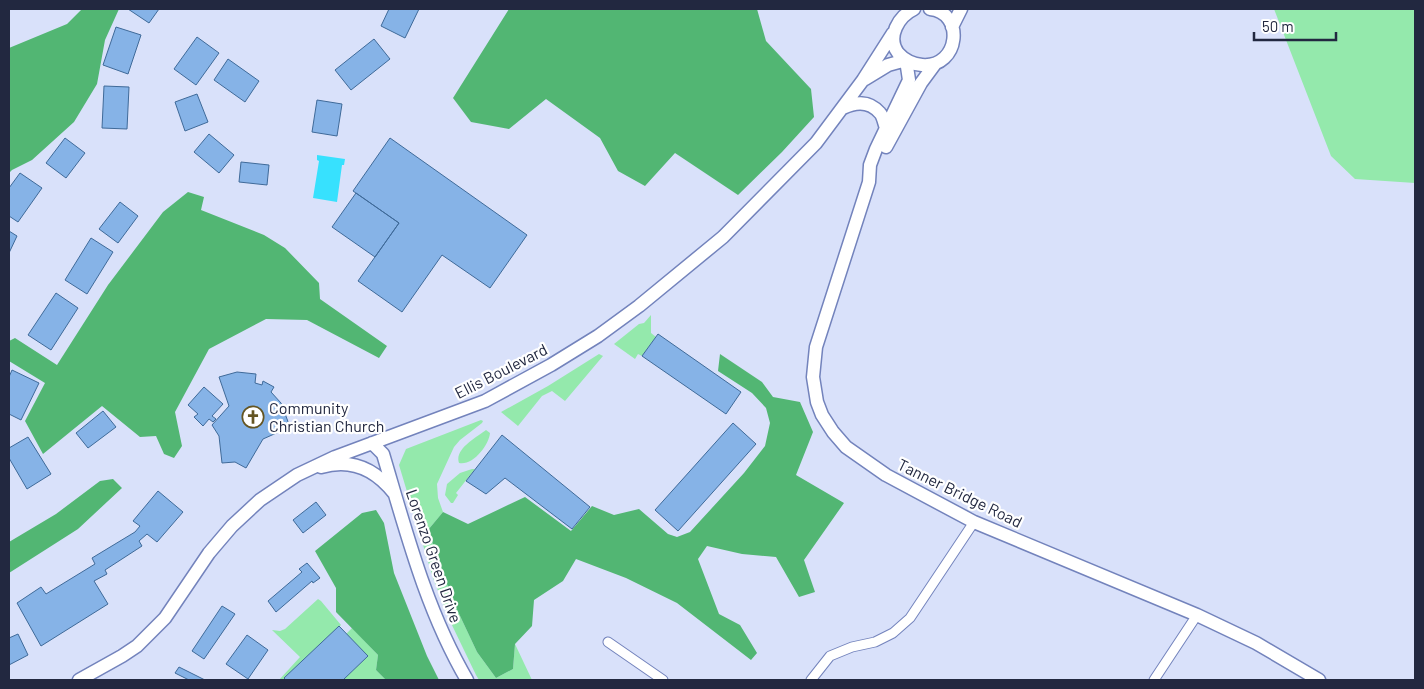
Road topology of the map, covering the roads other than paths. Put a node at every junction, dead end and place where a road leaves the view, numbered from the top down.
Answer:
1 (914, 9) edge
2 (930, 9) edge
3 (934, 9) edge
4 (961, 9) edge
5 (899, 14) edge
6 (952, 27) junction
7 (894, 33) junction
8 (906, 60) junction
9 (935, 64) junction
10 (862, 80) junction
11 (843, 108) junction
12 (886, 128) junction
13 (869, 182) junction
14 (372, 443) junction
15 (297, 475) junction
16 (399, 507) junction
17 (974, 522) junction
18 (1197, 615) junction
19 (608, 642) dead end
20 (79, 680) edge
21 (466, 680) edge
22 (663, 680) edge
23 (811, 680) edge
24 (1154, 680) edge
25 (1319, 680) edge

1 - 5 main road
2 - 3 main road
3 - 6 main road
4 - 6 main road
5 - 7 main road, Ellis Boulevard
6 - 9 main road, Tanner Bridge Road
7 - 8 main road
7 - 10 main road, Ellis Boulevard
8 - 9 main road
8 - 10 main road, Ellis Boulevard
8 - 12 main road, Tanner Bridge Road
9 - 13 main road, Tanner Bridge Road
10 - 11 main road, Ellis Boulevard
11 - 12 main road
11 - 14 main road, Ellis Boulevard
12 - 13 main road, Tanner Bridge Road
13 - 17 main road, Tanner Bridge Road
14 - 15 main road, Ellis Boulevard
14 - 16 main road, Lorenzo Green Drive
15 - 16 main road
15 - 20 main road, Ellis Boulevard
16 - 21 main road, Lorenzo Green Drive
17 - 18 main road, Tanner Bridge Road
17 - 23 street
18 - 24 street
18 - 25 main road, Tanner Bridge Road
19 - 22 street

